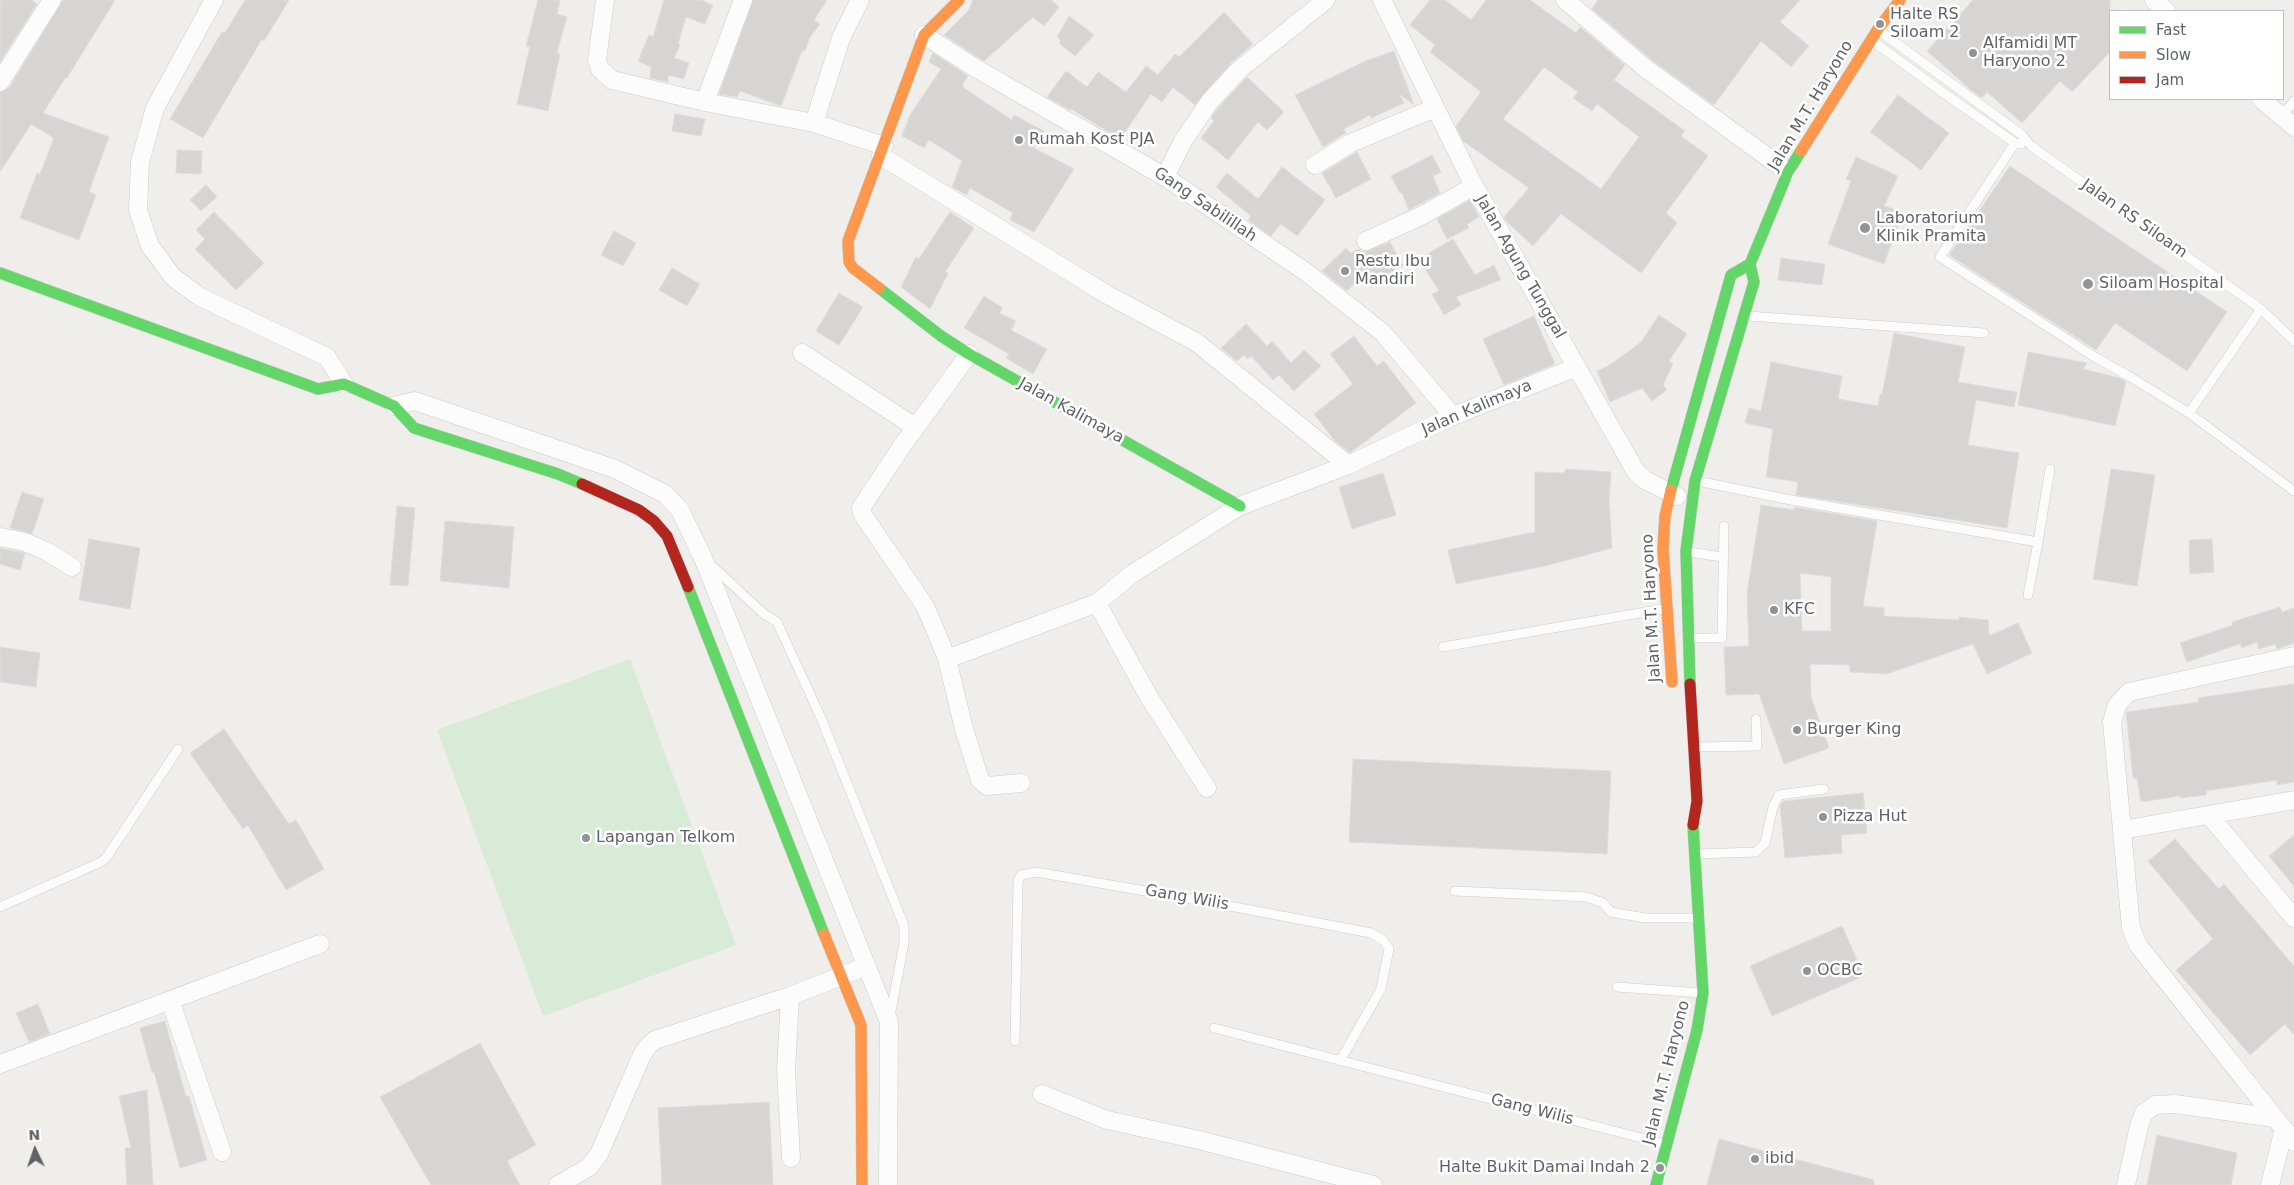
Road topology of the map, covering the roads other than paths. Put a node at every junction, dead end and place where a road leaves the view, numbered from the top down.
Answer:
1 (52, 0) edge
2 (214, 0) edge
3 (605, 0) edge
4 (743, 0) edge
5 (860, 0) edge
6 (959, 0) edge
7 (1326, 0) edge
8 (1382, 0) edge
9 (1565, 0) edge
10 (1900, 0) edge
11 (2154, 0) edge
12 (2165, 10) edge
13 (1878, 29) junction
14 (924, 35) junction
15 (1871, 40) junction
16 (0, 82) edge
17 (2262, 100) edge
18 (2294, 100) edge
19 (705, 102) junction
20 (1435, 108) junction
21 (2288, 122) edge
22 (814, 123) junction
23 (2015, 143) junction
24 (2031, 146) junction
25 (882, 151) junction
26 (1314, 165) dead end
27 (1788, 172) junction
28 (1165, 177) junction
29 (1474, 186) junction
30 (1366, 242) dead end
31 (1750, 264) junction
32 (0, 273) edge
33 (2260, 309) junction
34 (1742, 316) junction
35 (1984, 333) dead end
36 (2294, 341) edge
37 (802, 353) dead end
38 (969, 354) junction
39 (1577, 367) junction
40 (344, 384) junction
41 (394, 406) junction
42 (2189, 413) junction
43 (1453, 416) junction
44 (915, 428) junction
45 (563, 451) junction
46 (1348, 465) junction
47 (2050, 469) dead end
48 (558, 474) junction
49 (1695, 481) junction
50 (2294, 491) edge
51 (1670, 493) junction
52 (1692, 503) junction
53 (1240, 506) junction
54 (1724, 526) dead end
55 (0, 537) edge
56 (2038, 542) junction
57 (1686, 551) junction
58 (1722, 557) junction
59 (703, 558) junction
60 (72, 567) dead end
61 (680, 567) junction
62 (2028, 595) dead end
63 (1097, 603) junction
64 (1666, 608) junction
65 (1688, 638) junction
66 (1443, 647) dead end
67 (2294, 656) edge
68 (947, 659) junction
69 (1673, 694) dead end
70 (1756, 719) dead end
71 (1694, 748) junction
72 (178, 749) dead end
73 (1021, 783) dead end
74 (1207, 788) dead end
75 (1824, 789) dead end
76 (2294, 800) edge
77 (1685, 803) dead end
78 (2210, 816) junction
79 (1693, 818) junction
80 (2122, 830) junction
81 (1695, 855) junction
82 (1455, 891) dead end
83 (0, 907) edge
84 (1700, 918) junction
85 (2294, 918) edge
86 (320, 944) dead end
87 (867, 966) junction
88 (841, 976) junction
89 (1617, 987) dead end
90 (1704, 994) junction
91 (790, 996) junction
92 (170, 1000) junction
93 (889, 1022) junction
94 (861, 1025) junction
95 (1214, 1028) dead end
96 (1015, 1041) dead end
97 (1340, 1061) junction
98 (0, 1064) edge
99 (1042, 1094) dead end
100 (2284, 1130) edge
101 (1666, 1144) junction
102 (222, 1152) dead end
103 (791, 1158) dead end
104 (558, 1185) edge
105 (862, 1185) edge
106 (888, 1185) edge
107 (1373, 1185) edge
108 (1656, 1185) edge
109 (2126, 1185) edge
110 (2270, 1185) edge

1 - 16 street
2 - 40 street
3 - 19 street
4 - 19 street
5 - 22 street
6 - 14 street, Jalan Kalimaya
7 - 28 street
8 - 20 street, Jalan Agung Tunggal
9 - 27 street
10 - 13 street, Jalan M.T. Haryono
11 - 12 street
13 - 15 street, Jalan M.T. Haryono
13 - 24 lane, Jalan RS Siloam
14 - 25 street, Jalan Kalimaya
14 - 28 street, Gang Sabilillah
15 - 23 lane, Jalan RS Siloam
15 - 27 street, Jalan M.T. Haryono
17 - 21 street
18 - 21 lane
19 - 22 street
20 - 26 street
20 - 29 street, Jalan Agung Tunggal
22 - 25 street
23 - 24 lane, Jalan RS Siloam
23 - 42 lane
24 - 33 lane, Jalan RS Siloam
25 - 38 street, Jalan Kalimaya
25 - 46 street
27 - 31 street, Jalan M.T. Haryono
28 - 43 street, Gang Sabilillah
29 - 30 street
29 - 39 street, Jalan Agung Tunggal
31 - 34 street, Jalan M.T. Haryono
31 - 51 street, Jalan M.T. Haryono
32 - 40 street
33 - 36 lane, Jalan RS Siloam
33 - 42 lane
34 - 35 lane
34 - 49 street, Jalan M.T. Haryono
37 - 44 street
38 - 44 street
38 - 53 street, Jalan Kalimaya
39 - 43 street, Jalan Kalimaya
39 - 51 street, Jalan Agung Tunggal
40 - 41 street
41 - 45 street
41 - 48 street
42 - 50 lane
43 - 46 street, Jalan Kalimaya
44 - 68 street
45 - 48 street
45 - 59 street
46 - 53 street, Jalan Kalimaya
47 - 56 lane
48 - 61 street
49 - 52 street, Jalan M.T. Haryono
49 - 56 lane
51 - 52 street, Jalan Agung Tunggal
51 - 64 street, Jalan M.T. Haryono
52 - 57 street, Jalan M.T. Haryono
53 - 63 street
54 - 58 lane
55 - 60 street
56 - 62 lane
57 - 58 lane
57 - 65 street, Jalan M.T. Haryono
58 - 65 lane
59 - 61 street
59 - 87 street
59 - 93 lane
61 - 88 street
63 - 68 street
63 - 74 street
64 - 66 lane
64 - 69 street, Jalan M.T. Haryono
65 - 71 street, Jalan M.T. Haryono
67 - 80 street
68 - 73 street
70 - 71 lane
71 - 79 street, Jalan M.T. Haryono
72 - 83 lane
75 - 81 lane
76 - 78 street
77 - 79 street, Jalan M.T. Haryono
78 - 80 street
78 - 85 street
79 - 81 street, Jalan M.T. Haryono
80 - 100 street
81 - 84 street, Jalan M.T. Haryono
82 - 84 lane
84 - 90 street, Jalan M.T. Haryono
86 - 92 street
87 - 88 street
87 - 93 street
88 - 91 street
88 - 94 street
89 - 90 lane
90 - 101 street, Jalan M.T. Haryono
91 - 103 street
91 - 104 street
92 - 98 street
92 - 102 street
93 - 94 street
93 - 106 street
94 - 105 street
95 - 97 lane, Gang Wilis
96 - 97 lane, Gang Wilis
97 - 101 lane, Gang Wilis
99 - 107 street
100 - 109 street
100 - 110 street
101 - 108 street, Jalan M.T. Haryono

